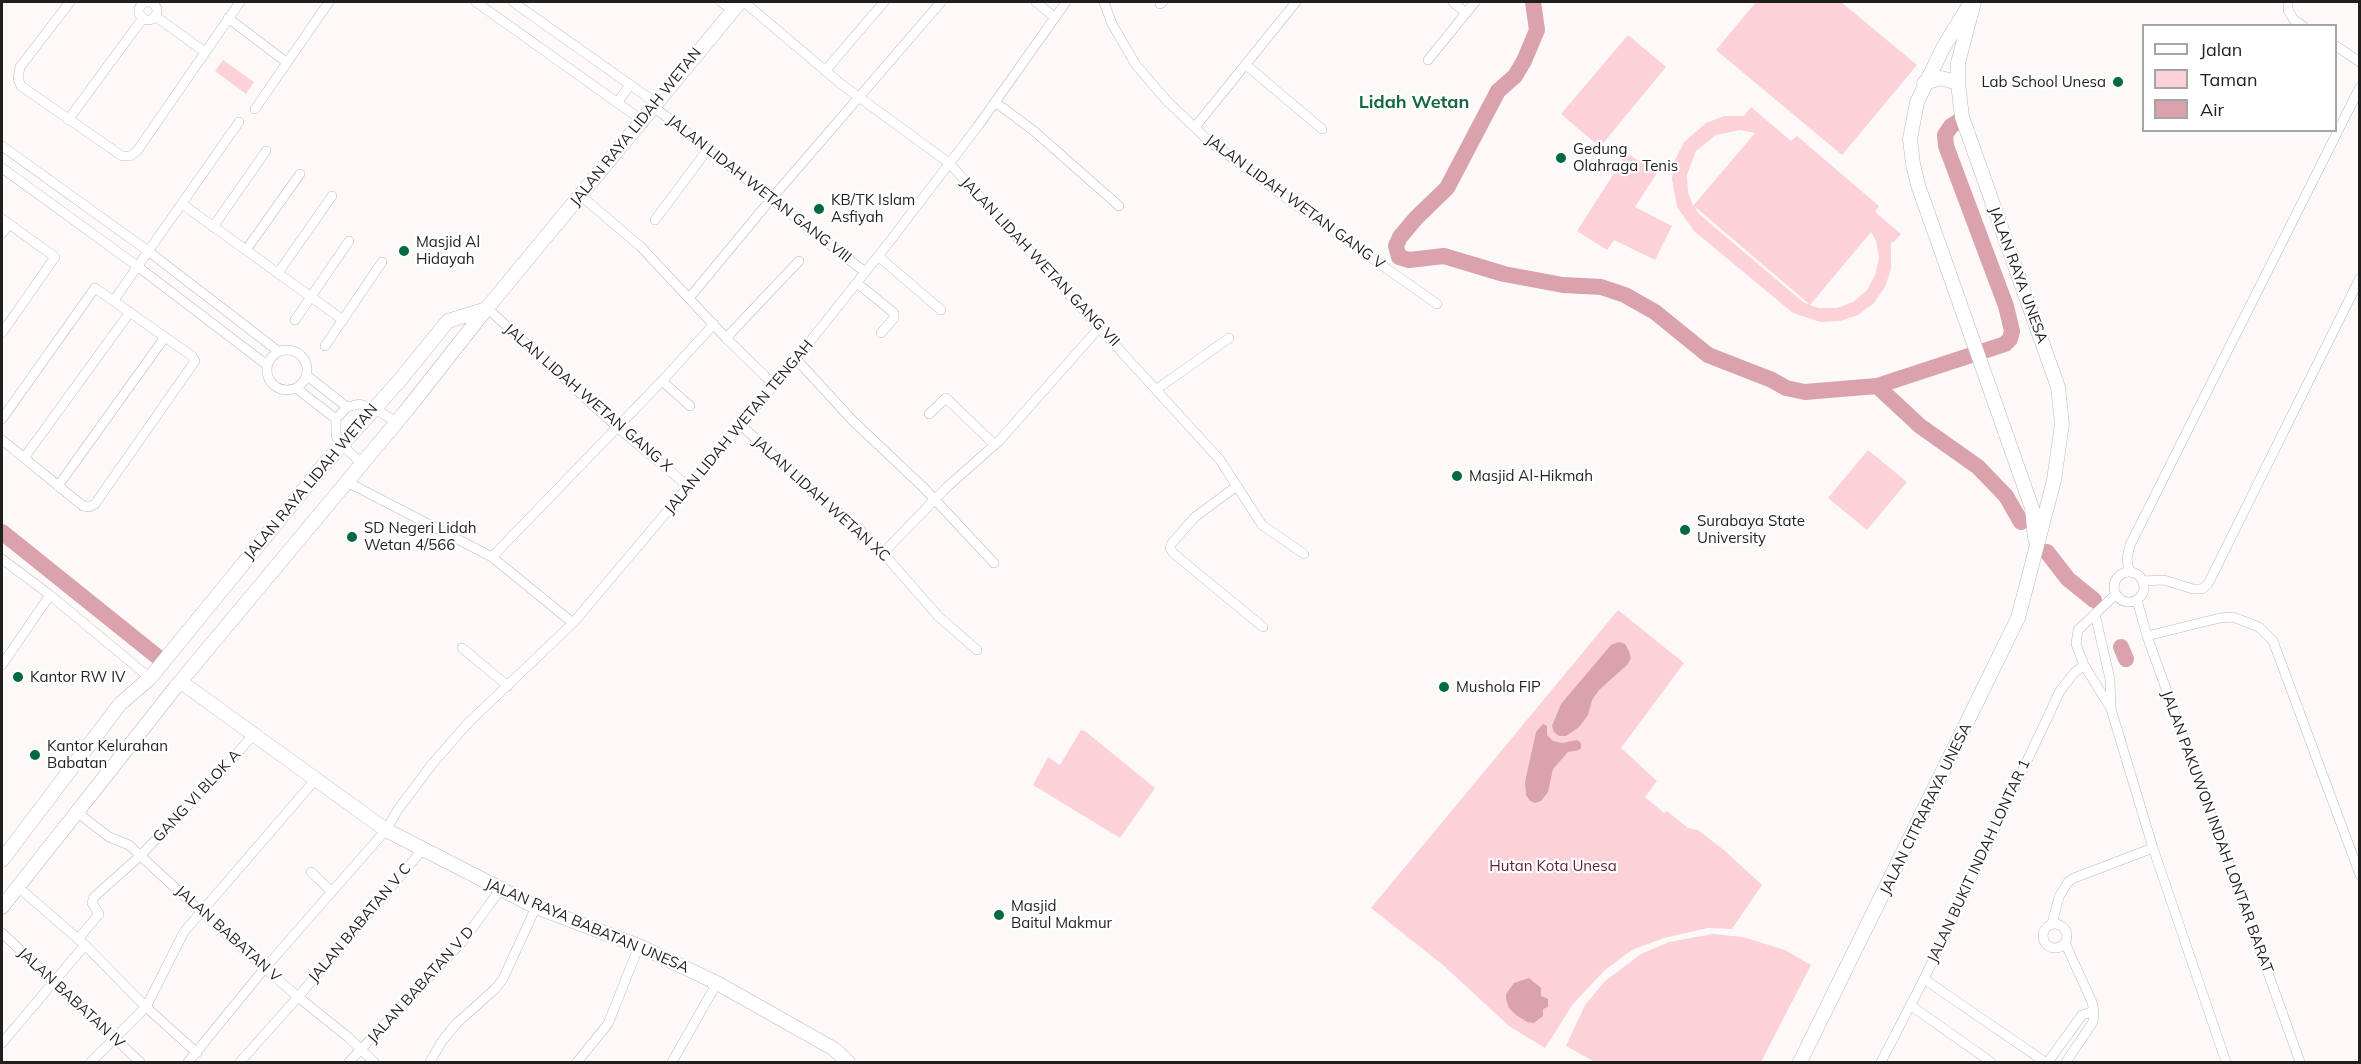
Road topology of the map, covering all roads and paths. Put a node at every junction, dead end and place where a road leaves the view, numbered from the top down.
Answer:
1 (69, 2) edge
2 (240, 2) edge
3 (329, 2) edge
4 (476, 2) edge
5 (495, 2) edge
6 (513, 2) edge
7 (721, 2) edge
8 (884, 2) edge
9 (941, 2) edge
10 (1036, 2) edge
11 (1066, 2) edge
12 (1104, 2) edge
13 (1296, 2) edge
14 (1453, 2) edge
15 (1475, 2) edge
16 (1973, 2) edge
17 (2288, 2) edge
18 (154, 3) edge
19 (138, 4) edge
20 (739, 4) edge
21 (489, 11) junction
22 (1466, 13) junction
23 (155, 16) junction
24 (1053, 16) junction
25 (143, 18) junction
26 (228, 18) junction
27 (2300, 24) edge
28 (2337, 47) edge
29 (204, 52) junction
30 (1428, 60) dead end
31 (2360, 62) edge
32 (286, 63) junction
33 (1246, 65) junction
34 (825, 71) junction
35 (1924, 83) junction
36 (1958, 83) junction
37 (630, 85) junction
38 (2360, 87) edge
39 (861, 97) junction
40 (994, 102) junction
41 (617, 103) junction
42 (655, 105) junction
43 (255, 109) dead end
44 (68, 120) junction
45 (643, 121) junction
46 (239, 122) dead end
47 (1195, 127) junction
48 (1322, 129) dead end
49 (2, 146) edge
50 (708, 149) junction
51 (266, 151) dead end
52 (949, 163) junction
53 (2, 168) edge
54 (300, 174) dead end
55 (70, 194) junction
56 (580, 195) junction
57 (332, 196) dead end
58 (772, 198) junction
59 (182, 204) junction
60 (1119, 206) dead end
61 (60, 210) junction
62 (655, 220) dead end
63 (5, 222) edge
64 (213, 227) junction
65 (2, 234) edge
66 (349, 241) dead end
67 (246, 250) junction
68 (148, 251) junction
69 (878, 256) junction
70 (800, 261) dead end
71 (382, 262) dead end
72 (137, 266) junction
73 (865, 272) junction
74 (278, 273) junction
75 (2360, 278) edge
76 (857, 283) junction
77 (311, 297) junction
78 (690, 297) junction
79 (114, 300) junction
80 (1437, 304) dead end
81 (488, 308) junction
82 (941, 310) dead end
83 (130, 312) junction
84 (295, 320) dead end
85 (343, 320) junction
86 (714, 324) junction
87 (1099, 328) junction
88 (2, 333) edge
89 (881, 333) dead end
90 (165, 337) junction
91 (726, 338) junction
92 (1229, 338) dead end
93 (325, 346) dead end
94 (278, 351) junction
95 (796, 359) junction
96 (267, 365) junction
97 (306, 375) junction
98 (662, 381) junction
99 (773, 384) junction
100 (296, 388) junction
101 (1157, 389) junction
102 (690, 406) dead end
103 (347, 407) junction
104 (373, 408) junction
105 (929, 414) dead end
106 (2, 419) edge
107 (336, 419) junction
108 (397, 422) junction
109 (741, 425) junction
110 (617, 427) junction
111 (2, 440) edge
112 (341, 444) junction
113 (995, 445) junction
114 (24, 458) junction
115 (362, 464) junction
116 (2054, 480) junction
117 (347, 482) junction
118 (2023, 484) junction
119 (58, 486) junction
120 (1237, 486) junction
121 (689, 487) junction
122 (935, 500) junction
123 (2036, 549) junction
124 (884, 553) junction
125 (1304, 554) dead end
126 (492, 557) junction
127 (2, 559) edge
128 (994, 563) dead end
129 (2129, 572) junction
130 (2142, 581) junction
131 (2116, 594) junction
132 (50, 595) junction
133 (2137, 600) junction
134 (2095, 614) junction
135 (573, 623) junction
136 (1263, 627) dead end
137 (2147, 636) junction
138 (462, 648) dead end
139 (976, 650) dead end
140 (2, 665) edge
141 (2084, 665) junction
142 (150, 678) junction
143 (178, 685) junction
144 (508, 686) junction
145 (2110, 710) junction
146 (253, 735) junction
147 (315, 780) junction
148 (78, 813) junction
149 (386, 830) junction
150 (2153, 848) junction
151 (423, 849) junction
152 (140, 856) junction
153 (2, 860) edge
154 (311, 872) dead end
155 (2360, 875) edge
156 (17, 886) junction
157 (500, 890) junction
158 (332, 892) junction
159 (2, 907) edge
160 (536, 907) junction
161 (200, 911) junction
162 (2052, 924) junction
163 (2, 933) edge
164 (81, 942) junction
165 (2065, 943) junction
166 (639, 946) junction
167 (265, 968) junction
168 (1924, 979) junction
169 (53, 982) junction
170 (717, 983) junction
171 (298, 997) junction
172 (1910, 1005) junction
173 (146, 1007) junction
174 (2094, 1011) junction
175 (114, 1037) junction
176 (2, 1043) edge
177 (362, 1050) junction
178 (197, 1053) junction
179 (1984, 1060) edge
180 (91, 1062) edge
181 (140, 1062) edge
182 (188, 1062) edge
183 (240, 1062) edge
184 (349, 1062) edge
185 (374, 1062) edge
186 (432, 1062) edge
187 (577, 1062) edge
188 (672, 1062) edge
189 (848, 1062) edge
190 (1800, 1062) edge
191 (1881, 1062) edge
192 (2047, 1062) edge
193 (2066, 1062) edge
194 (2226, 1062) edge
195 (2300, 1062) edge

1 - 44 street
2 - 26 street
3 - 32 street
4 - 21 street
5 - 21 street
6 - 37 street, JALAN LIDAH WETAN GANG VIII
7 - 20 street, JALAN LIDAH WETAN GANG VII
8 - 34 street
9 - 39 street
10 - 24 street
11 - 24 street, JALAN LIDAH WETAN TENGAH
12 - 47 street, JALAN LIDAH WETAN GANG V
13 - 33 street
14 - 22 street
15 - 22 street
16 - 35 main road, JALAN RAYA UNESA
16 - 36 main road, JALAN RAYA UNESA
17 - 27 street
18 - 19 street
18 - 23 street
19 - 25 street
20 - 34 street, JALAN LIDAH WETAN GANG VII
20 - 42 main road, JALAN RAYA LIDAH WETAN
21 - 41 street
22 - 30 street
23 - 25 street
23 - 29 street
24 - 40 street, JALAN LIDAH WETAN TENGAH
25 - 44 street
26 - 29 street
26 - 32 street
28 - 31 street
29 - 44 street
32 - 43 street
33 - 47 street
33 - 48 street
34 - 39 street, JALAN LIDAH WETAN GANG VII
35 - 36 main road
35 - 118 main road, JALAN RAYA UNESA
36 - 116 main road, JALAN RAYA UNESA
37 - 41 street
37 - 42 street, JALAN LIDAH WETAN GANG VIII
38 - 129 street
39 - 52 street, JALAN LIDAH WETAN GANG VII
39 - 58 street
40 - 52 street, JALAN LIDAH WETAN TENGAH
40 - 60 street
41 - 45 street
42 - 45 main road, JALAN RAYA LIDAH WETAN
42 - 50 street, JALAN LIDAH WETAN GANG VIII
45 - 56 main road, JALAN RAYA LIDAH WETAN
46 - 59 street
47 - 80 street, JALAN LIDAH WETAN GANG V
49 - 55 street
50 - 58 street, JALAN LIDAH WETAN GANG VIII
50 - 62 street
51 - 64 street
52 - 69 street, JALAN LIDAH WETAN TENGAH
52 - 87 street, JALAN LIDAH WETAN GANG VII
53 - 61 street
54 - 67 street
55 - 61 street
55 - 68 street
56 - 78 street
56 - 81 main road, JALAN RAYA LIDAH WETAN
57 - 74 street
58 - 73 street, JALAN LIDAH WETAN GANG VIII
58 - 78 street
59 - 64 street
59 - 68 street
61 - 72 street
63 - 65 street
63 - 88 street
64 - 67 street
66 - 77 street
67 - 74 street
68 - 72 street
68 - 94 street
69 - 73 street, JALAN LIDAH WETAN TENGAH
69 - 82 street
70 - 91 street
71 - 85 street
72 - 79 street
72 - 96 street
73 - 76 street, JALAN LIDAH WETAN TENGAH
74 - 77 street
75 - 130 street
76 - 89 street
76 - 95 street, JALAN LIDAH WETAN TENGAH
77 - 84 street
77 - 85 street
78 - 86 street
79 - 83 street
79 - 106 street
81 - 104 main road, JALAN RAYA LIDAH WETAN
81 - 108 main road, JALAN RAYA LIDAH WETAN
81 - 110 street, JALAN LIDAH WETAN GANG X
83 - 90 street
83 - 114 street
85 - 93 street
86 - 91 street
86 - 98 street
87 - 101 street, JALAN LIDAH WETAN GANG VII
87 - 113 street
90 - 119 street
90 - 119 street
91 - 99 street
92 - 101 street
94 - 96 street
94 - 97 street
95 - 99 street, JALAN LIDAH WETAN TENGAH
95 - 122 street
96 - 100 street
97 - 100 street
97 - 103 street
98 - 102 street
98 - 110 street
99 - 109 street, JALAN LIDAH WETAN TENGAH
100 - 107 street
101 - 120 street, JALAN LIDAH WETAN GANG VII
103 - 104 street
103 - 107 street
104 - 108 street
104 - 112 main road, JALAN RAYA LIDAH WETAN
105 - 113 street
107 - 112 street
108 - 115 main road, JALAN RAYA LIDAH WETAN
109 - 121 street, JALAN LIDAH WETAN TENGAH
109 - 124 street, JALAN LIDAH WETAN XC
110 - 121 street, JALAN LIDAH WETAN GANG X
110 - 126 street
111 - 114 street
112 - 115 street
112 - 142 main road, JALAN RAYA LIDAH WETAN
113 - 122 street
114 - 119 street
115 - 117 main road, JALAN RAYA LIDAH WETAN
116 - 118 main road
116 - 123 main road, JALAN RAYA UNESA
117 - 126 street
117 - 143 main road, JALAN RAYA LIDAH WETAN
118 - 123 main road, JALAN RAYA UNESA
120 - 125 street, JALAN LIDAH WETAN GANG VII
120 - 136 street
121 - 135 street, JALAN LIDAH WETAN TENGAH
122 - 124 street
122 - 128 street
123 - 190 main road, JALAN CITRARAYA UNESA
124 - 139 street, JALAN LIDAH WETAN XC
126 - 135 street
127 - 132 street
129 - 130 street
129 - 131 street
130 - 133 street
131 - 133 street
131 - 134 street
132 - 140 street
132 - 142 street
133 - 137 street, JALAN PAKUWON INDAH LONTAR BARAT
134 - 141 street
134 - 145 street
135 - 144 street, JALAN LIDAH WETAN TENGAH
137 - 155 street
137 - 195 street, JALAN PAKUWON INDAH LONTAR BARAT
138 - 144 street
141 - 145 street
141 - 168 street, JALAN BUKIT INDAH LONTAR 1
142 - 143 main road, JALAN RAYA BABATAN UNESA
142 - 153 main road, JALAN RAYA LIDAH WETAN
143 - 146 main road, JALAN RAYA BABATAN UNESA
143 - 148 main road, JALAN RAYA LIDAH WETAN
144 - 149 street, JALAN LIDAH WETAN TENGAH
145 - 150 street
146 - 147 main road, JALAN RAYA BABATAN UNESA
146 - 152 street, GANG VI BLOK A
147 - 149 main road, JALAN RAYA BABATAN UNESA
147 - 161 street
148 - 152 street, JALAN BABATAN V
148 - 156 main road, JALAN RAYA LIDAH WETAN
149 - 151 main road, JALAN RAYA BABATAN UNESA
149 - 158 street, JALAN LIDAH WETAN TENGAH
150 - 162 street
150 - 194 street
151 - 157 main road, JALAN RAYA BABATAN UNESA
151 - 171 street, JALAN BABATAN V C
152 - 161 street, JALAN BABATAN V
152 - 164 street, GANG VI BLOK A
154 - 158 street
156 - 159 main road, JALAN RAYA LIDAH WETAN
156 - 164 street
157 - 160 main road, JALAN RAYA BABATAN UNESA
157 - 177 street, JALAN BABATAN V D
158 - 167 street, JALAN LIDAH WETAN TENGAH
160 - 166 main road, JALAN RAYA BABATAN UNESA
160 - 186 street
161 - 167 street, JALAN BABATAN V
161 - 173 street
162 - 165 street
162 - 165 street
163 - 169 street, JALAN BABATAN IV
164 - 169 street
164 - 173 street
165 - 174 street
166 - 170 main road, JALAN RAYA BABATAN UNESA
166 - 187 street
167 - 171 street, JALAN BABATAN V
167 - 178 street, JALAN LIDAH WETAN TENGAH
168 - 172 street, JALAN BUKIT INDAH LONTAR 1
168 - 192 street
169 - 175 street, JALAN BABATAN IV
169 - 176 street
170 - 188 street
170 - 189 main road, JALAN RAYA BABATAN UNESA
171 - 177 street, JALAN BABATAN V
171 - 183 street, JALAN BABATAN V C
172 - 179 street
172 - 191 street, JALAN BUKIT INDAH LONTAR 1
173 - 175 street
173 - 178 street
174 - 192 street
174 - 193 street
175 - 180 street
175 - 181 street, JALAN BABATAN IV
177 - 184 street, JALAN BABATAN V D
177 - 185 street, JALAN BABATAN V
178 - 182 street, JALAN LIDAH WETAN TENGAH

